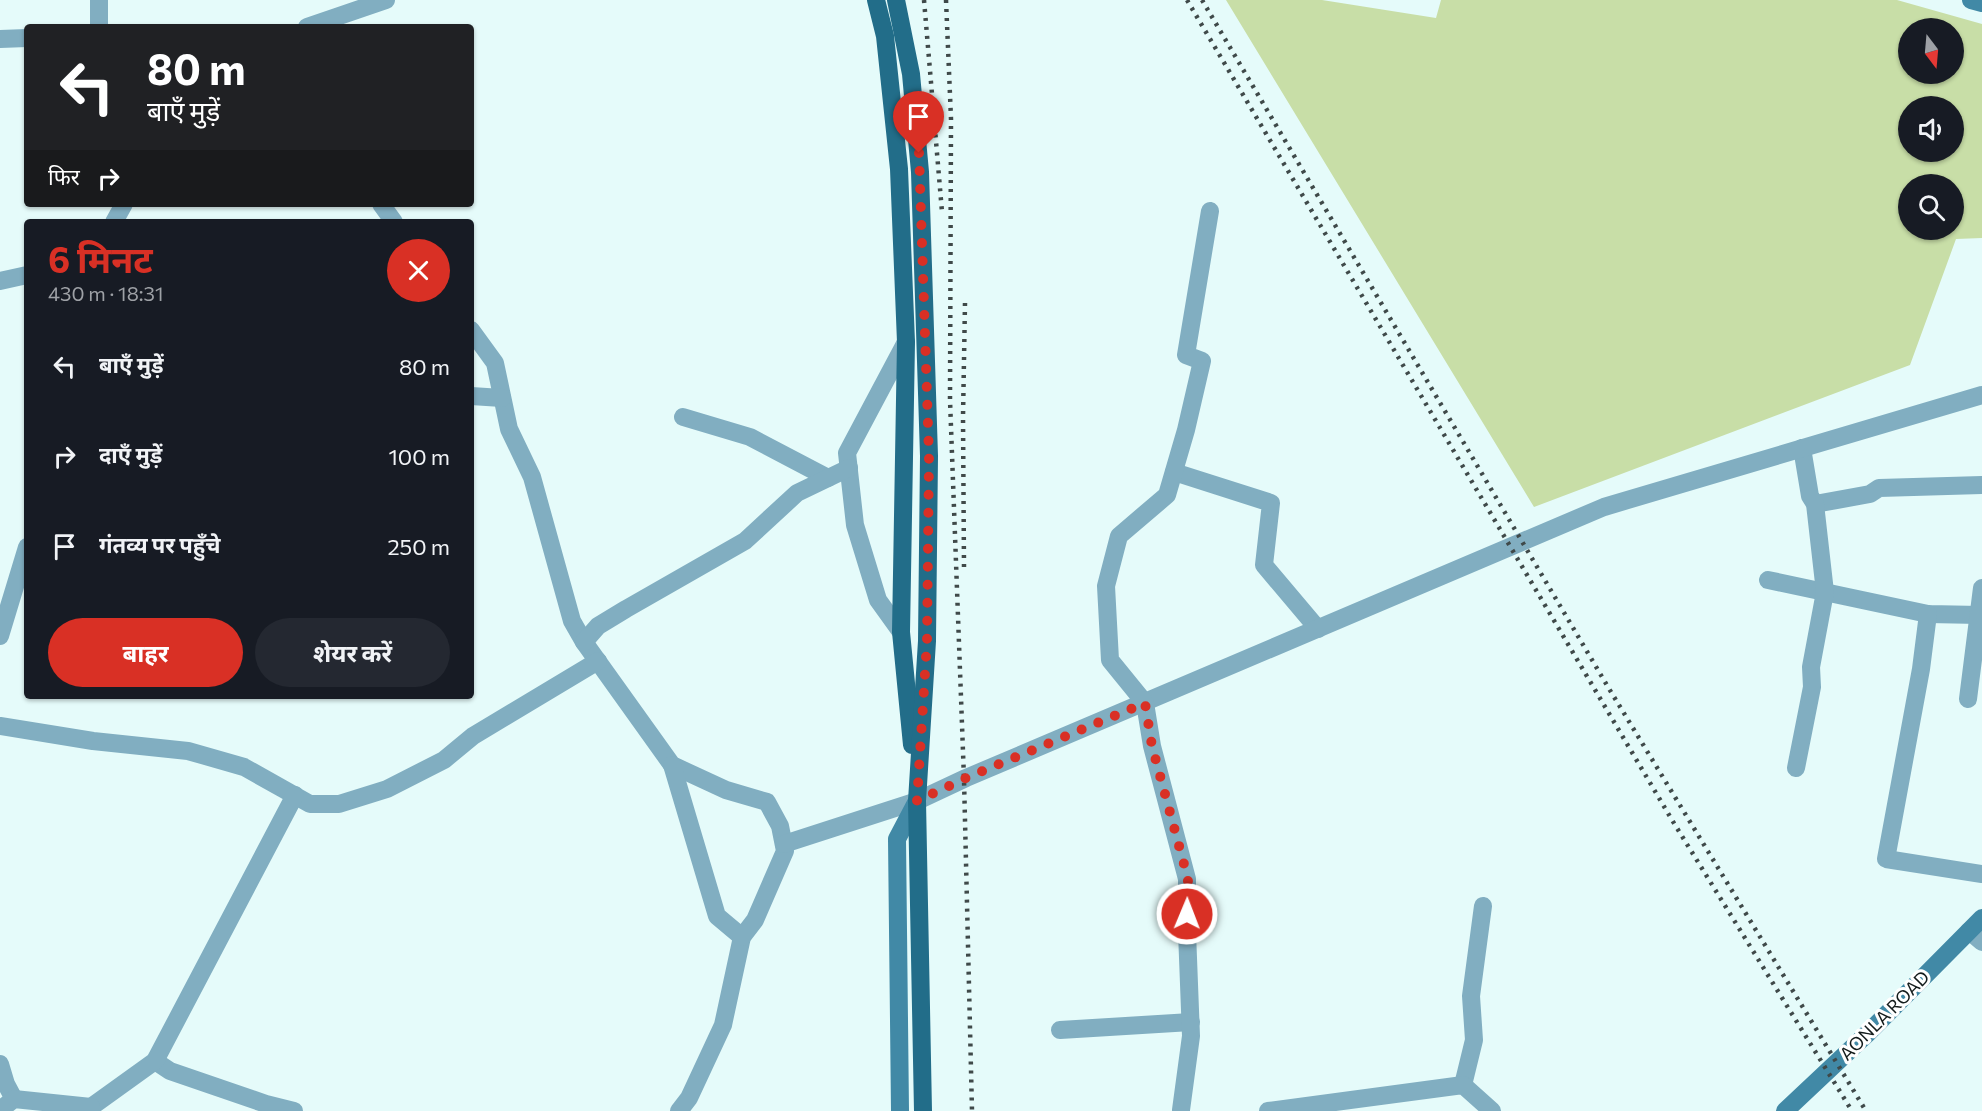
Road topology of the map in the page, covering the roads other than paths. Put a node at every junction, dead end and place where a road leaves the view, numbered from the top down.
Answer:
1 (99, 0) edge
2 (386, 0) edge
3 (876, 0) edge
4 (896, 0) edge
5 (1971, 0) edge
6 (1982, 3) edge
7 (99, 24) edge
8 (316, 24) edge
9 (24, 38) edge
10 (0, 39) edge
11 (1210, 211) dead end
12 (24, 276) edge
13 (0, 281) edge
14 (474, 334) edge
15 (906, 342) junction
16 (1982, 395) edge
17 (474, 396) edge
18 (502, 398) junction
19 (683, 417) dead end
20 (1802, 448) junction
21 (849, 468) junction
22 (1174, 472) junction
23 (828, 478) junction
24 (1982, 485) edge
25 (1815, 504) junction
26 (24, 557) edge
27 (1768, 580) dead end
28 (1982, 588) edge
29 (1825, 592) junction
30 (1928, 614) junction
31 (1980, 615) junction
32 (1318, 629) junction
33 (901, 632) junction
34 (0, 636) edge
35 (584, 642) junction
36 (598, 661) junction
37 (1968, 699) dead end
38 (1145, 703) junction
39 (0, 726) edge
40 (672, 765) junction
41 (1796, 768) dead end
42 (295, 795) junction
43 (917, 801) junction
44 (784, 844) junction
45 (1982, 874) edge
46 (1483, 906) dead end
47 (1978, 930) edge
48 (742, 937) junction
49 (1191, 1022) junction
50 (1060, 1030) dead end
51 (155, 1061) junction
52 (0, 1064) edge
53 (1463, 1085) junction
54 (7, 1105) edge
55 (91, 1109) edge
56 (294, 1111) edge
57 (679, 1111) edge
58 (900, 1111) edge
59 (923, 1111) edge
60 (1182, 1111) edge
61 (1268, 1111) edge
62 (1492, 1111) edge
63 (1785, 1111) edge

1 - 7 street
2 - 8 street
3 - 15 main road
4 - 43 main road
5 - 6 street
9 - 10 street
11 - 22 street
12 - 13 street
14 - 18 street
15 - 21 street
15 - 33 main road
16 - 20 street
17 - 18 street
18 - 35 street
19 - 23 street
20 - 25 street
20 - 32 street
21 - 23 street
21 - 33 street
22 - 32 street
22 - 38 street
23 - 35 street
24 - 25 street
25 - 29 street
26 - 34 street
27 - 29 street
28 - 31 street
29 - 30 street
29 - 41 street
30 - 31 street
30 - 45 street
31 - 37 street
32 - 38 street
33 - 43 main road
35 - 36 street
36 - 40 street
36 - 42 street
38 - 43 street
38 - 49 street
39 - 42 street
40 - 44 street
40 - 48 street
42 - 51 street
43 - 44 street
43 - 58 street
43 - 59 main road
44 - 48 street
46 - 53 street
47 - 63 street, AONLA ROAD
48 - 57 street
49 - 50 street
49 - 60 street
51 - 55 street
51 - 56 street
52 - 54 street
53 - 61 street
53 - 62 street
54 - 55 street

